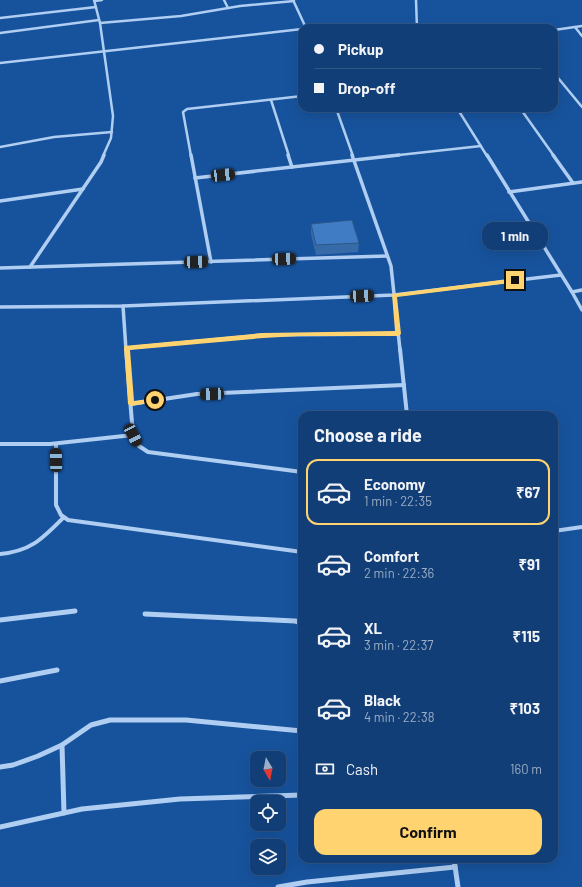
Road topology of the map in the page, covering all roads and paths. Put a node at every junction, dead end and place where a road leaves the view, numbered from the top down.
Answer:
1 (95, 0) edge
2 (102, 0) edge
3 (224, 0) edge
4 (293, 0) edge
5 (416, 0) edge
6 (96, 6) junction
7 (228, 8) junction
8 (0, 18) edge
9 (100, 22) junction
10 (304, 24) edge
11 (416, 24) edge
12 (582, 26) edge
13 (575, 27) junction
14 (298, 29) edge
15 (558, 29) edge
16 (0, 33) edge
17 (582, 36) edge
18 (103, 52) junction
19 (0, 63) edge
20 (558, 78) edge
21 (298, 97) edge
22 (271, 100) junction
23 (582, 107) edge
24 (337, 112) edge
25 (460, 112) edge
26 (523, 112) edge
27 (112, 132) junction
28 (481, 146) junction
29 (0, 147) edge
30 (354, 160) junction
31 (292, 167) junction
32 (195, 178) junction
33 (582, 182) edge
34 (573, 183) junction
35 (84, 189) junction
36 (509, 192) junction
37 (0, 201) edge
38 (387, 256) junction
39 (211, 262) junction
40 (30, 267) junction
41 (0, 268) edge
42 (561, 275) junction
43 (582, 290) edge
44 (572, 292) junction
45 (394, 295) junction
46 (123, 306) junction
47 (0, 307) edge
48 (582, 310) edge
49 (398, 334) junction
50 (126, 348) junction
51 (404, 385) junction
52 (131, 404) junction
53 (407, 411) edge
54 (133, 435) junction
55 (0, 444) edge
56 (56, 445) junction
57 (298, 471) edge
58 (63, 518) junction
59 (582, 527) edge
60 (558, 530) edge
61 (298, 552) edge
62 (0, 554) edge
63 (75, 611) dead end
64 (146, 614) dead end
65 (0, 620) edge
66 (298, 622) edge
67 (57, 670) dead end
68 (0, 681) edge
69 (298, 731) edge
70 (62, 745) junction
71 (0, 767) edge
72 (298, 795) edge
73 (64, 813) junction
74 (0, 827) edge
75 (454, 863) edge
76 (455, 867) junction
77 (278, 887) edge
78 (458, 887) edge

1 - 2 street
1 - 6 street
3 - 7 street
4 - 7 street
4 - 10 street
5 - 11 street
6 - 8 street
6 - 9 street
7 - 9 street
9 - 16 street
9 - 18 street
12 - 13 street
13 - 15 street
13 - 17 street
14 - 18 street
18 - 19 street
18 - 27 street
20 - 23 street
21 - 22 street
22 - 31 street
22 - 32 street
24 - 30 street
25 - 28 street
26 - 34 street
27 - 29 street
27 - 35 street
28 - 30 street
28 - 36 street
30 - 31 street
30 - 38 street
31 - 32 street
32 - 39 street
33 - 34 street
34 - 36 street
35 - 37 street
35 - 40 street
36 - 42 street
38 - 39 street
38 - 45 street
39 - 40 street
40 - 41 street
42 - 44 street
42 - 45 street
43 - 44 street
44 - 48 street
45 - 46 street
45 - 49 street
46 - 47 street
46 - 50 street
49 - 50 street
49 - 51 street
50 - 52 street
51 - 52 street
51 - 53 street
52 - 54 street
54 - 56 street
54 - 57 street
55 - 56 street
56 - 58 street
58 - 61 street
58 - 62 street
59 - 60 street
63 - 65 street
64 - 66 street
67 - 68 street
69 - 70 street
70 - 71 street
70 - 73 street
72 - 73 street
73 - 74 street
75 - 76 street
76 - 77 street
76 - 78 street

